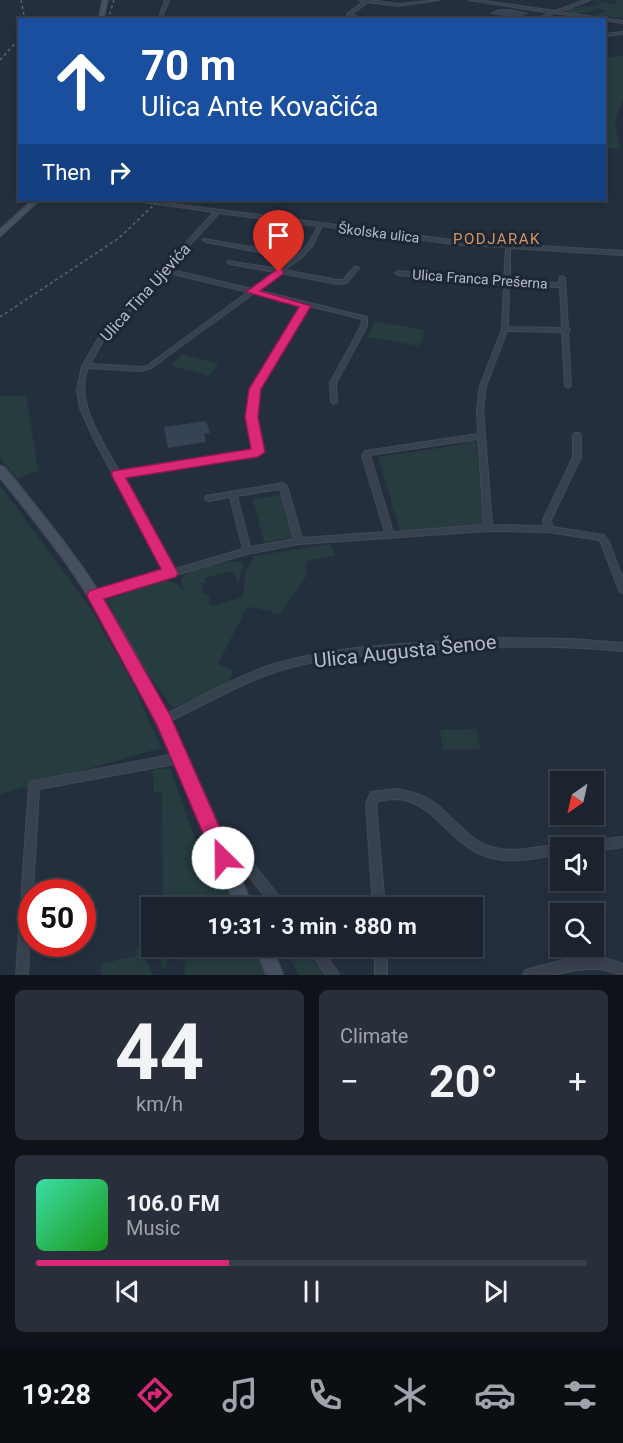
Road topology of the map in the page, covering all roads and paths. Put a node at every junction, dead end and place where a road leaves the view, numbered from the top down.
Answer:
1 (105, 0) edge
2 (167, 0) edge
3 (365, 0) edge
4 (438, 0) edge
5 (471, 0) edge
6 (588, 0) edge
7 (554, 12) junction
8 (101, 18) edge
9 (160, 18) edge
10 (361, 18) edge
11 (539, 18) edge
12 (583, 18) edge
13 (606, 20) edge
14 (623, 22) edge
15 (623, 33) edge
16 (606, 35) edge
17 (35, 201) edge
18 (143, 201) edge
19 (218, 211) junction
20 (320, 226) junction
21 (0, 234) edge
22 (206, 240) dead end
23 (508, 248) junction
24 (623, 253) edge
25 (299, 256) junction
26 (230, 262) dead end
27 (356, 268) dead end
28 (165, 270) junction
29 (279, 272) junction
30 (398, 273) dead end
31 (507, 284) junction
32 (251, 292) junction
33 (306, 306) junction
34 (505, 329) junction
35 (567, 330) junction
36 (85, 366) junction
37 (568, 386) dead end
38 (334, 402) dead end
39 (577, 435) dead end
40 (480, 436) junction
41 (0, 470) edge
42 (118, 474) junction
43 (233, 495) junction
44 (209, 498) dead end
45 (488, 528) junction
46 (549, 529) junction
47 (390, 534) junction
48 (300, 542) junction
49 (247, 551) junction
50 (170, 573) junction
51 (623, 590) edge
52 (94, 596) junction
53 (623, 647) edge
54 (163, 720) junction
55 (180, 758) junction
56 (623, 842) edge
57 (604, 844) edge
58 (550, 850) edge
59 (223, 858) junction
60 (240, 897) edge
61 (272, 897) edge
62 (378, 897) edge
63 (267, 957) edge
64 (319, 957) edge
65 (381, 957) edge
66 (623, 969) edge
67 (22, 975) edge
68 (275, 975) edge
69 (333, 975) edge
70 (381, 975) edge
71 (529, 975) edge

1 - 8 main road
2 - 9 street
3 - 4 street
3 - 10 street
5 - 7 street
6 - 7 street
7 - 11 street
7 - 12 street
13 - 14 street
15 - 16 street
17 - 21 main road
18 - 19 street, Školska ulica
19 - 20 street, Školska ulica
19 - 28 street, Ulica Tina Ujevića
20 - 23 street, Školska ulica
20 - 25 street
22 - 25 street
23 - 24 street, Školska ulica
23 - 31 street
25 - 29 street
26 - 29 street
27 - 29 street
28 - 32 street
28 - 36 street, Ulica Tina Ujevića
29 - 32 street
30 - 31 street, Ulica Franca Prešerna
31 - 34 street
31 - 35 street, Ulica Franca Prešerna
32 - 33 street
32 - 36 street
33 - 38 street
33 - 42 street
34 - 35 street
34 - 40 street
35 - 37 street
36 - 42 street, Ulica Tina Ujevića
39 - 46 street
40 - 45 street
40 - 47 street
41 - 52 main road
42 - 50 street, Ulica Tina Ujevića
43 - 44 street
43 - 48 street
43 - 49 street
45 - 46 street
45 - 47 street
46 - 51 street
47 - 48 street
48 - 49 street
49 - 50 street
50 - 52 street
52 - 54 main road
53 - 54 street, Ulica Augusta Šenoe
54 - 55 main road
55 - 59 main road
55 - 67 street
56 - 57 street
58 - 62 street
59 - 60 main road
59 - 61 street
63 - 68 main road
64 - 69 street
65 - 70 street
66 - 71 street

